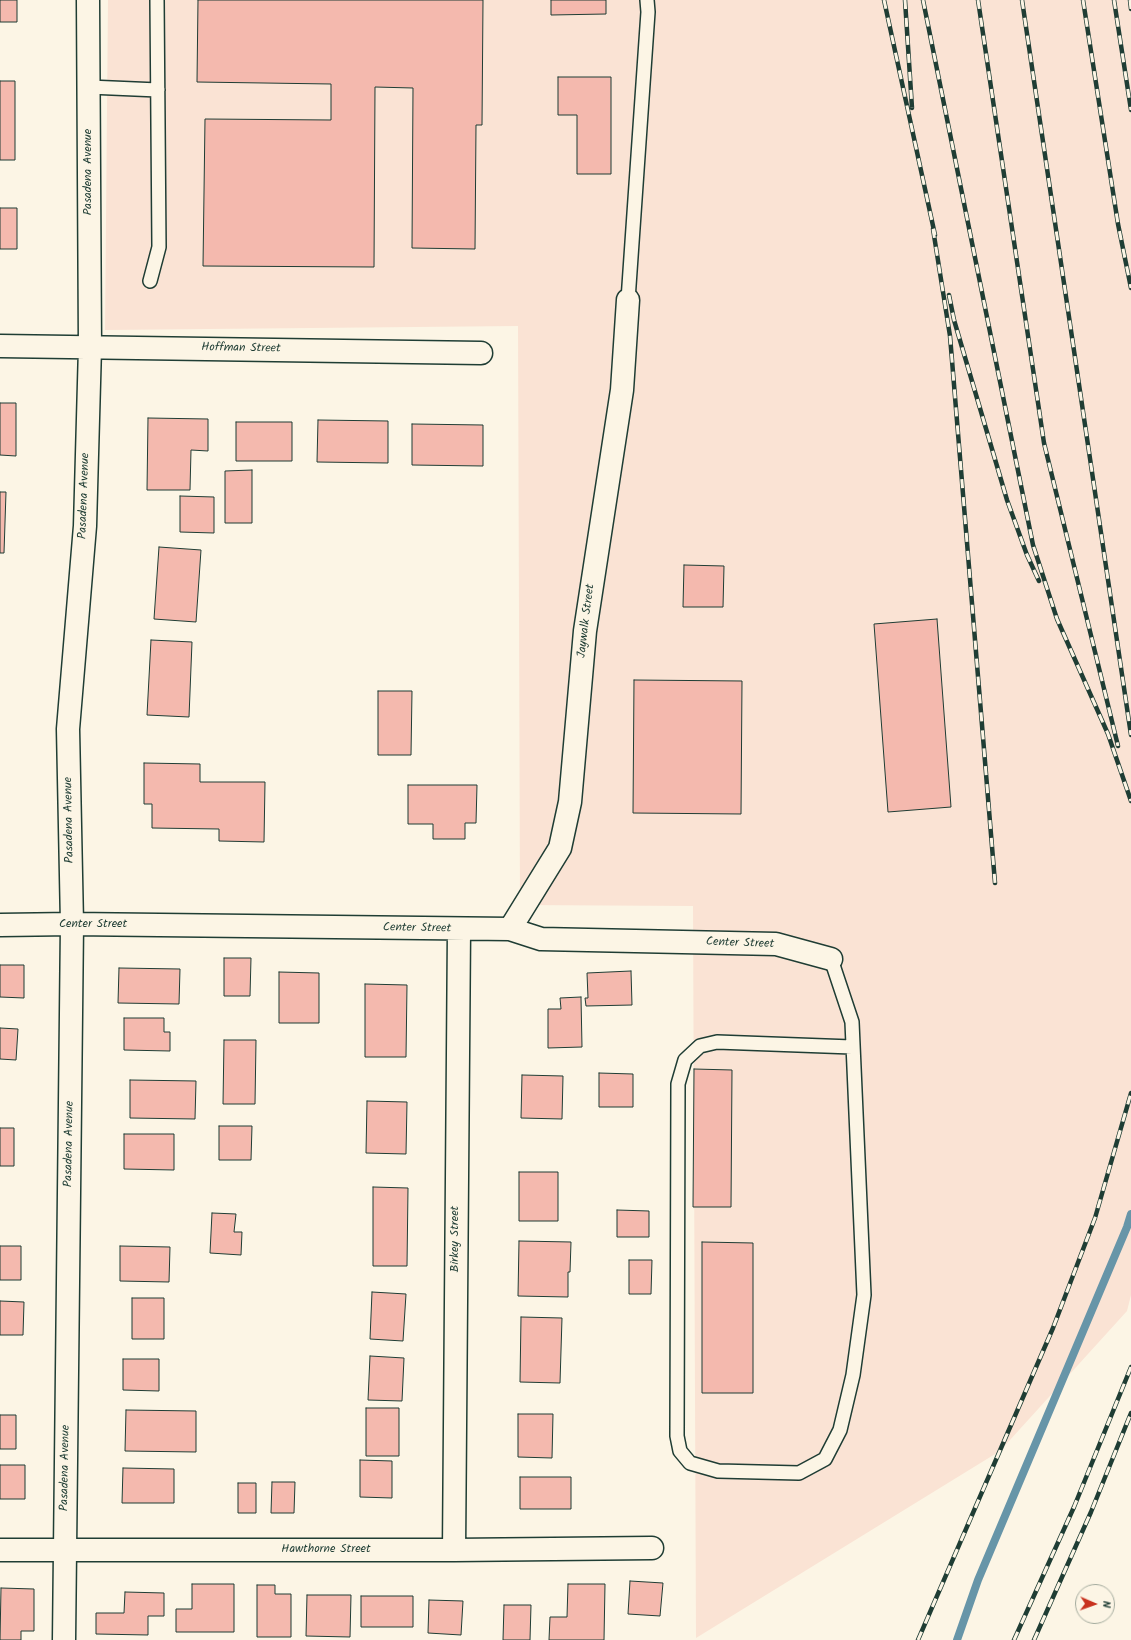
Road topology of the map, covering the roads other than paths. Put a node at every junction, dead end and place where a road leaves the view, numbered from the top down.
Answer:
1 (88, 0) edge
2 (157, 0) edge
3 (647, 0) edge
4 (88, 87) junction
5 (158, 90) junction
6 (150, 281) dead end
7 (628, 300) joint
8 (0, 346) edge
9 (90, 347) junction
10 (481, 353) dead end
11 (72, 924) junction
12 (0, 925) edge
13 (458, 929) junction
14 (510, 929) junction
15 (831, 959) joint
16 (852, 1047) junction
17 (652, 1548) dead end
18 (0, 1550) edge
19 (65, 1550) junction
20 (454, 1550) junction
21 (64, 1640) edge

1 - 4 street, Pasadena Avenue
2 - 5 lane
3 - 7 lane
4 - 5 lane
4 - 9 street, Pasadena Avenue
5 - 6 lane
7 - 14 street, Jaywalk Street
8 - 9 street, Hoffman Street
9 - 10 street, Hoffman Street
9 - 11 street, Pasadena Avenue
11 - 12 street, Center Street
11 - 13 street, Center Street
11 - 19 street, Pasadena Avenue
13 - 14 street, Center Street
13 - 20 street, Birkey Street
14 - 15 street, Center Street
15 - 16 lane
16 - 16 lane
17 - 20 street, Hawthorne Street
18 - 19 street, Hawthorne Street
19 - 20 street, Hawthorne Street
19 - 21 street, Pasadena Avenue

